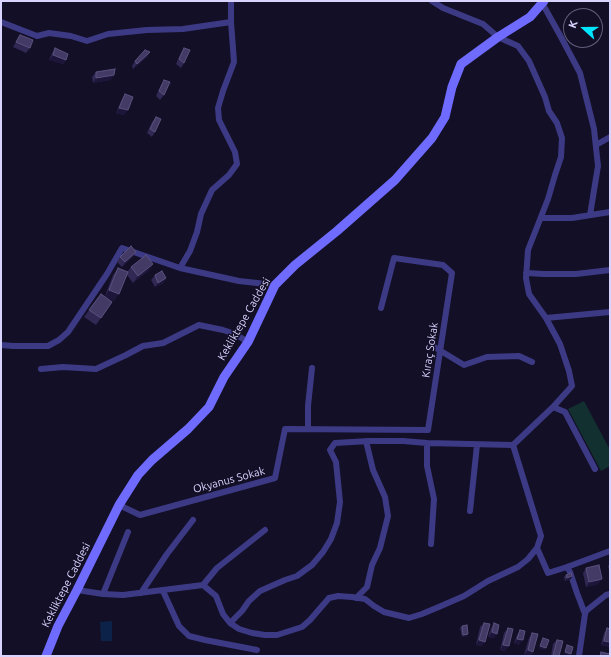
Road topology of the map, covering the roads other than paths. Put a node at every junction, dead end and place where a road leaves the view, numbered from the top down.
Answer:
1 (231, 1) edge
2 (432, 1) edge
3 (542, 2) edge
4 (1, 22) edge
5 (231, 22) junction
6 (498, 36) junction
7 (610, 138) edge
8 (596, 145) junction
9 (610, 212) edge
10 (590, 215) junction
11 (541, 218) junction
12 (180, 268) junction
13 (610, 270) edge
14 (526, 273) junction
15 (274, 285) junction
16 (382, 308) dead end
17 (610, 312) edge
18 (546, 318) junction
19 (248, 342) junction
20 (1, 345) edge
21 (431, 345) dead end
22 (440, 352) junction
23 (532, 362) dead end
24 (312, 368) dead end
25 (41, 369) dead end
26 (553, 407) junction
27 (308, 429) junction
28 (428, 430) joint
29 (366, 441) junction
30 (427, 443) junction
31 (477, 445) junction
32 (512, 445) junction
33 (595, 468) dead end
34 (119, 505) junction
35 (470, 511) dead end
36 (193, 520) dead end
37 (265, 530) dead end
38 (128, 532) dead end
39 (431, 544) dead end
40 (537, 548) junction
41 (610, 550) edge
42 (567, 567) junction
43 (203, 585) junction
44 (77, 590) junction
45 (163, 591) junction
46 (141, 593) junction
47 (102, 594) junction
48 (610, 594) edge
49 (356, 598) junction
50 (585, 614) junction
51 (230, 623) junction
52 (257, 650) dead end
53 (46, 656) edge
54 (579, 656) edge

1 - 5 street
2 - 6 street
3 - 6 street, Kekliktepe Caddesi
3 - 8 street
4 - 5 street
5 - 12 street
6 - 11 street
6 - 15 street, Kekliktepe Caddesi
7 - 8 street
8 - 10 street
9 - 10 street
10 - 11 street
11 - 14 street
12 - 15 street
12 - 20 street
13 - 14 street
14 - 18 street
15 - 19 street, Kekliktepe Caddesi
16 - 22 street, Kıraç Sokak
17 - 18 street
18 - 26 street
19 - 25 street
19 - 34 street, Kekliktepe Caddesi
21 - 22 street
22 - 23 street
22 - 28 street, Kıraç Sokak
24 - 27 street
26 - 32 street
26 - 33 street
27 - 28 street, Okyanus Sokak
27 - 34 street, Okyanus Sokak
29 - 30 street
29 - 49 street
29 - 51 street
30 - 31 street
30 - 39 street
31 - 32 street
31 - 35 street
32 - 40 street
34 - 44 street, Kekliktepe Caddesi
36 - 46 street
37 - 43 street
38 - 47 street
40 - 42 street
40 - 49 street
41 - 42 street
42 - 50 street
43 - 45 street
43 - 51 street
44 - 47 street
44 - 53 street, Kekliktepe Caddesi
45 - 46 street
45 - 52 street
46 - 47 street
48 - 50 street
49 - 51 street
50 - 54 street

